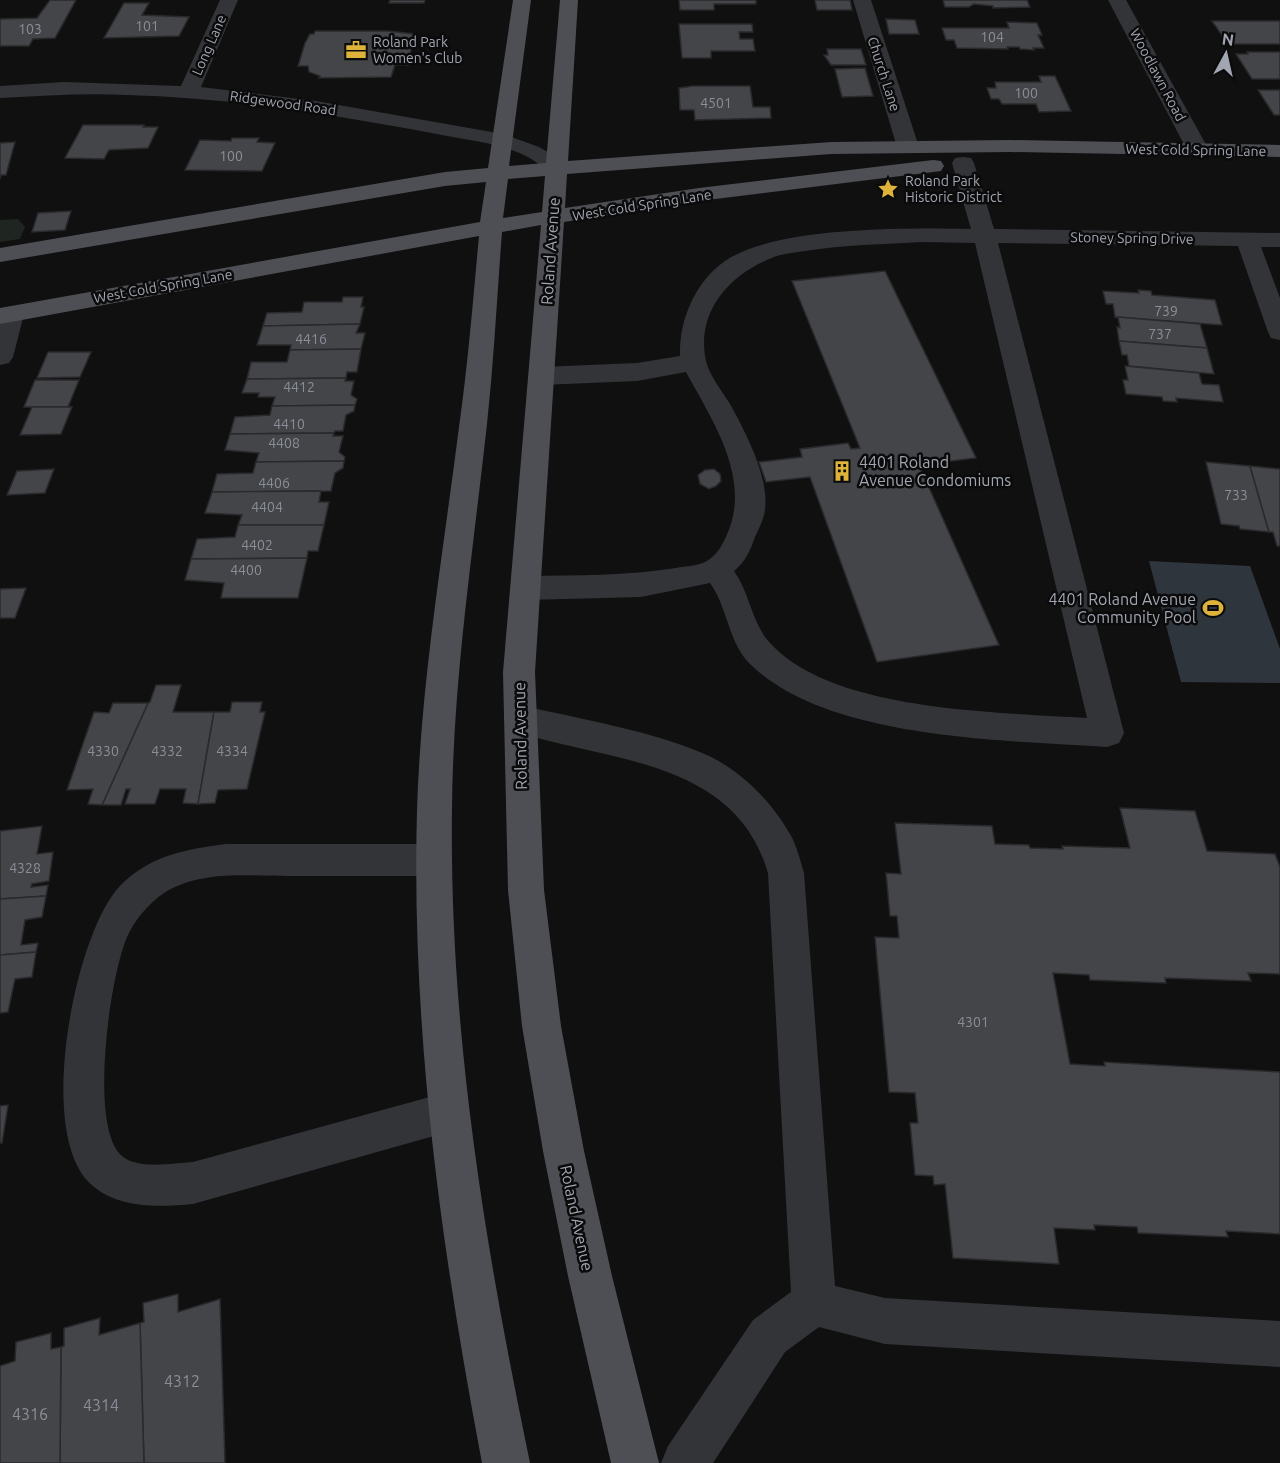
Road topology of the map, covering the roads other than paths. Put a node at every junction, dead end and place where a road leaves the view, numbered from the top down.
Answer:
1 (229, 0) edge
2 (522, 0) edge
3 (569, 0) edge
4 (862, 0) edge
5 (1117, 0) edge
6 (189, 91) junction
7 (0, 92) edge
8 (503, 140) junction
9 (908, 147) junction
10 (1111, 149) junction
11 (1198, 150) junction
12 (1280, 151) edge
13 (963, 163) junction
14 (557, 168) junction
15 (499, 174) junction
16 (553, 218) junction
17 (491, 227) junction
18 (985, 236) junction
19 (1247, 240) junction
20 (1280, 240) edge
21 (0, 255) edge
22 (6, 315) edge
23 (1280, 332) edge
24 (0, 357) edge
25 (693, 362) junction
26 (541, 376) junction
27 (717, 570) junction
28 (525, 588) junction
29 (520, 719) junction
30 (434, 860) junction
31 (448, 1112) junction
32 (814, 1303) junction
33 (1280, 1344) edge
34 (506, 1463) edge
35 (635, 1463) edge
36 (685, 1463) edge

1 - 6 street, Long Lane
2 - 8 main road
3 - 14 main road, Roland Avenue
4 - 9 street, Church Lane
5 - 11 street, Woodlawn Road
6 - 7 street, Ridgewood Road
6 - 8 street, Ridgewood Road
8 - 14 street, Ridgewood Road
8 - 15 main road
9 - 10 main road, West Cold Spring Lane
9 - 14 main road, West Cold Spring Lane
10 - 11 main road, West Cold Spring Lane
10 - 13 main road, West Cold Spring Lane
11 - 12 main road, West Cold Spring Lane
13 - 16 main road, West Cold Spring Lane
13 - 18 street
14 - 15 main road, West Cold Spring Lane
14 - 16 main road, Roland Avenue
15 - 17 main road
15 - 21 main road, West Cold Spring Lane
16 - 17 main road, West Cold Spring Lane
16 - 26 main road, Roland Avenue
17 - 22 main road, West Cold Spring Lane
17 - 30 main road
18 - 19 street, Stoney Spring Drive
18 - 25 street, Stoney Spring Drive
18 - 27 street
19 - 20 street, Stoney Spring Drive
19 - 23 street
22 - 24 street
25 - 26 street
25 - 27 street
26 - 28 main road, Roland Avenue
27 - 28 street
28 - 29 main road, Roland Avenue
29 - 32 street
29 - 35 main road, Roland Avenue
30 - 31 main road
30 - 31 street
31 - 34 main road
32 - 33 street
32 - 36 street

